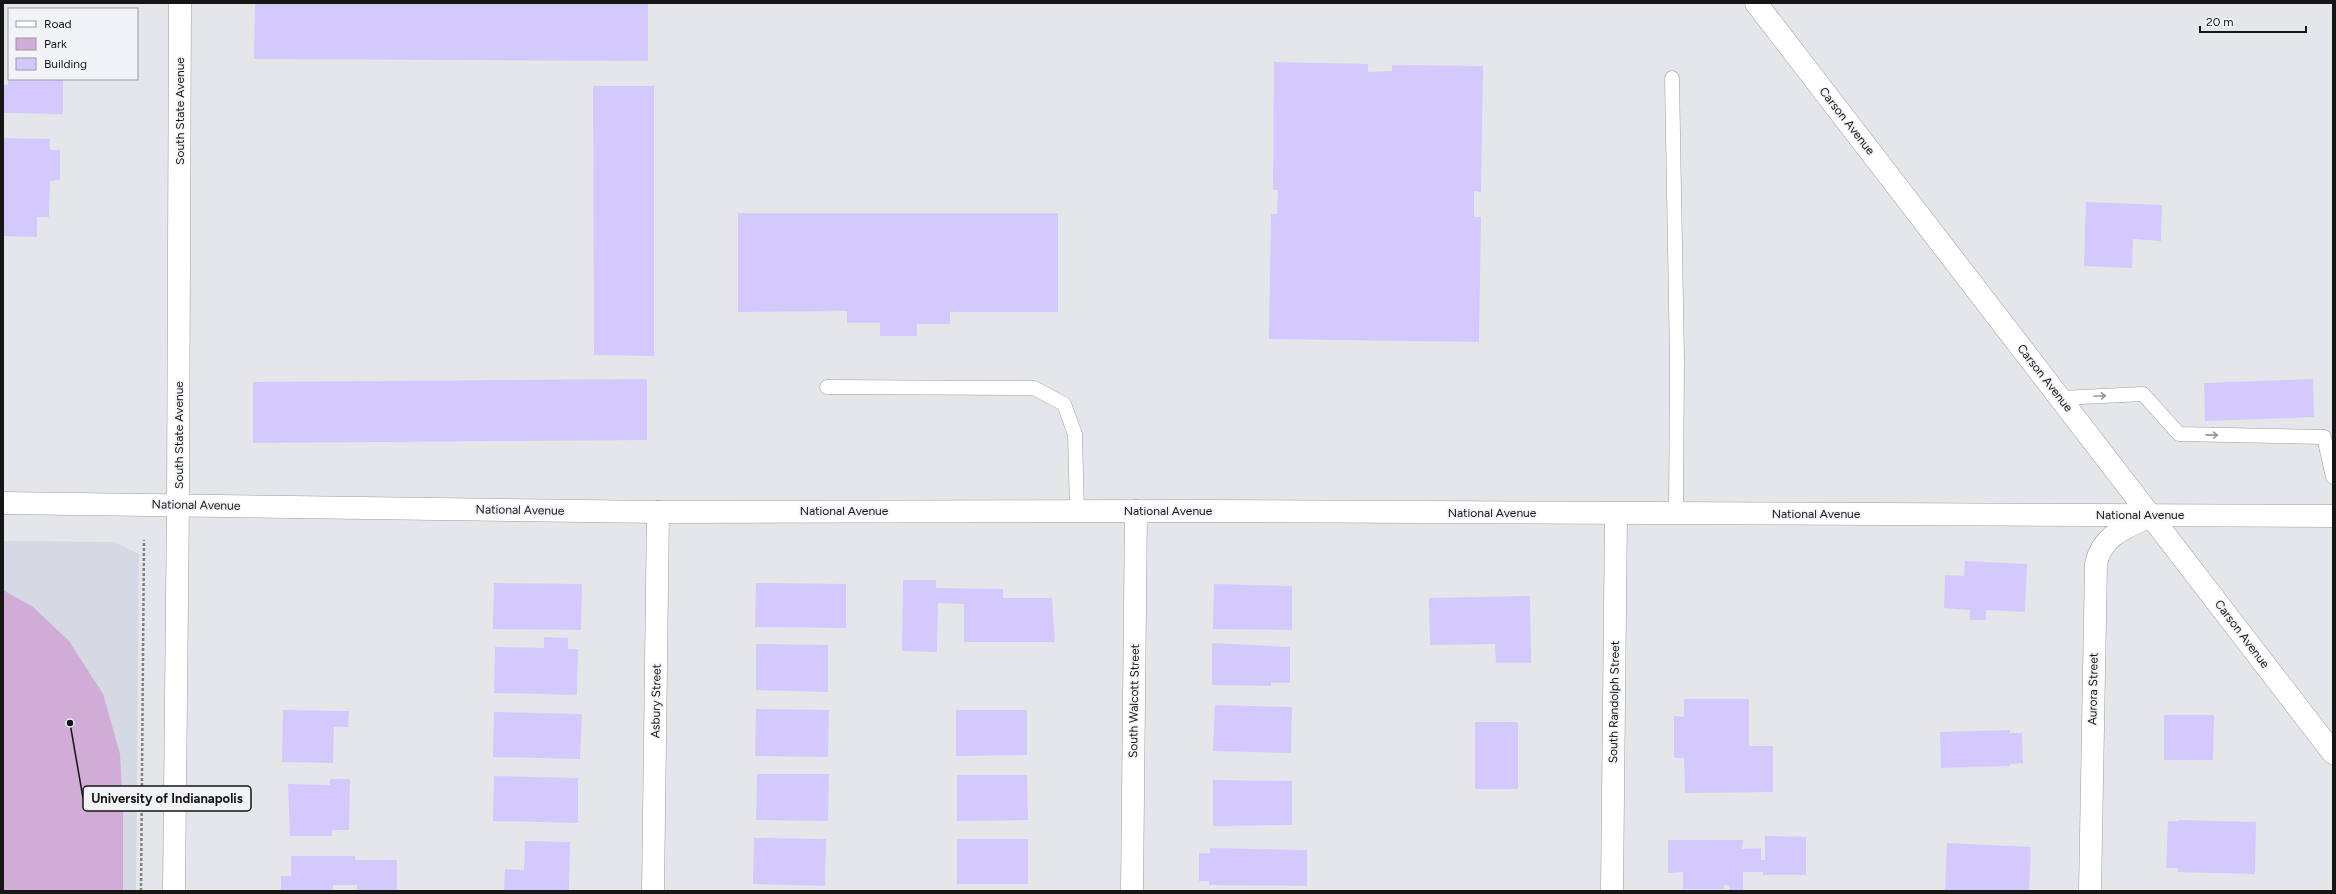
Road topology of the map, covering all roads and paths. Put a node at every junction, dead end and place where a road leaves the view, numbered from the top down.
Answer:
1 (180, 3) edge
2 (1756, 3) edge
3 (1672, 78) dead end
4 (827, 387) dead end
5 (2061, 398) junction
6 (2333, 477) edge
7 (3, 503) edge
8 (178, 505) junction
9 (1077, 511) junction
10 (1136, 511) junction
11 (658, 512) junction
12 (1616, 514) junction
13 (1676, 514) junction
14 (2151, 515) junction
15 (2333, 516) edge
16 (144, 540) dead end
17 (2333, 752) edge
18 (142, 891) edge
19 (174, 891) edge
20 (654, 891) edge
21 (1132, 891) edge
22 (1612, 891) edge
23 (2090, 891) edge

1 - 8 street, South State Avenue
2 - 5 street, Carson Avenue
3 - 13 lane
4 - 9 lane
5 -> 6 lane
5 - 14 street, Carson Avenue
7 - 8 street, National Avenue
8 - 11 street, National Avenue
8 - 19 street, South State Avenue
9 - 10 street, National Avenue
9 - 11 street, National Avenue
10 - 12 street, National Avenue
10 - 21 street, South Walcott Street
11 - 20 street, Asbury Street
12 - 13 street, National Avenue
12 - 22 street, South Randolph Street
13 - 14 street, National Avenue
14 - 15 street, National Avenue
14 - 17 street, Carson Avenue
14 - 23 street, Aurora Street
16 - 18 path

